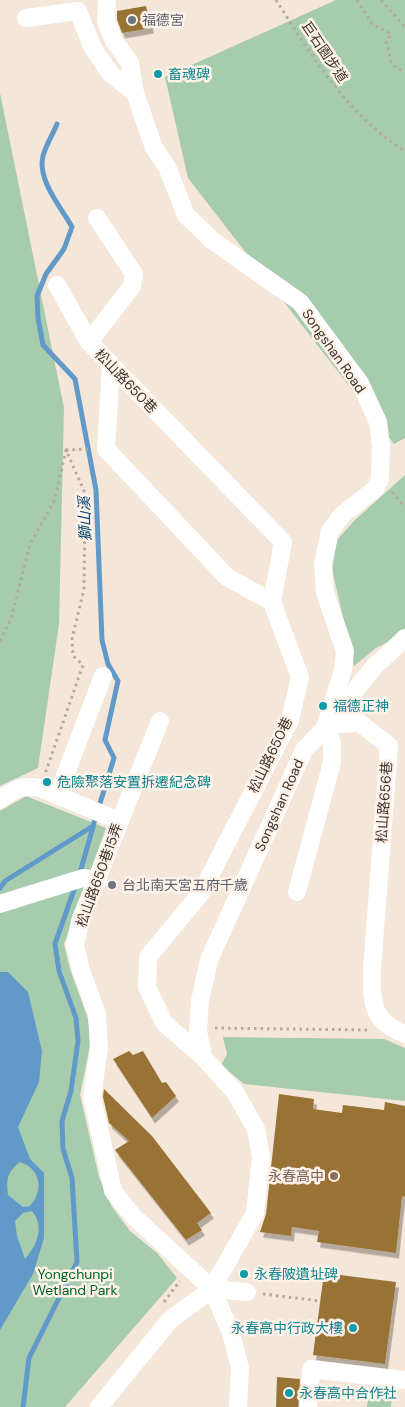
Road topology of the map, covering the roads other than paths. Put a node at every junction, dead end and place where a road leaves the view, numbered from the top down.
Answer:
1 (107, 0) edge
2 (26, 18) dead end
3 (135, 93) junction
4 (97, 218) dead end
5 (57, 285) dead end
6 (88, 342) junction
7 (111, 365) junction
8 (272, 602) junction
9 (405, 638) edge
10 (103, 676) dead end
11 (339, 683) junction
12 (346, 702) junction
13 (160, 720) dead end
14 (360, 723) junction
15 (325, 728) junction
16 (58, 794) junction
17 (0, 800) edge
18 (119, 821) junction
19 (91, 879) junction
20 (297, 892) dead end
21 (0, 904) edge
22 (400, 1032) edge
23 (203, 1057) junction
24 (212, 1289) junction
25 (247, 1292) road end
26 (405, 1380) edge
27 (99, 1407) edge
28 (238, 1407) edge
29 (308, 1407) edge

1 - 3 street, Songshan Road
2 - 3 street
3 - 11 street, Songshan Road
4 - 6 street
5 - 6 street, 松山路650巷
6 - 7 street, 松山路650巷
7 - 8 street, 松山路650巷
7 - 8 street
8 - 23 street, 松山路650巷
9 - 12 street
10 - 16 street
11 - 12 street
11 - 15 street, Songshan Road
12 - 14 street
12 - 15 street
13 - 18 street, 松山路650巷15弄
14 - 15 street
14 - 22 street, 松山路656巷
15 - 20 street
15 - 23 street, Songshan Road
16 - 17 street
16 - 18 street
18 - 19 street, 松山路650巷15弄
19 - 21 street
19 - 24 street, 松山路650巷15弄
23 - 24 street
24 - 25 street
24 - 27 street
24 - 28 street
26 - 29 street

